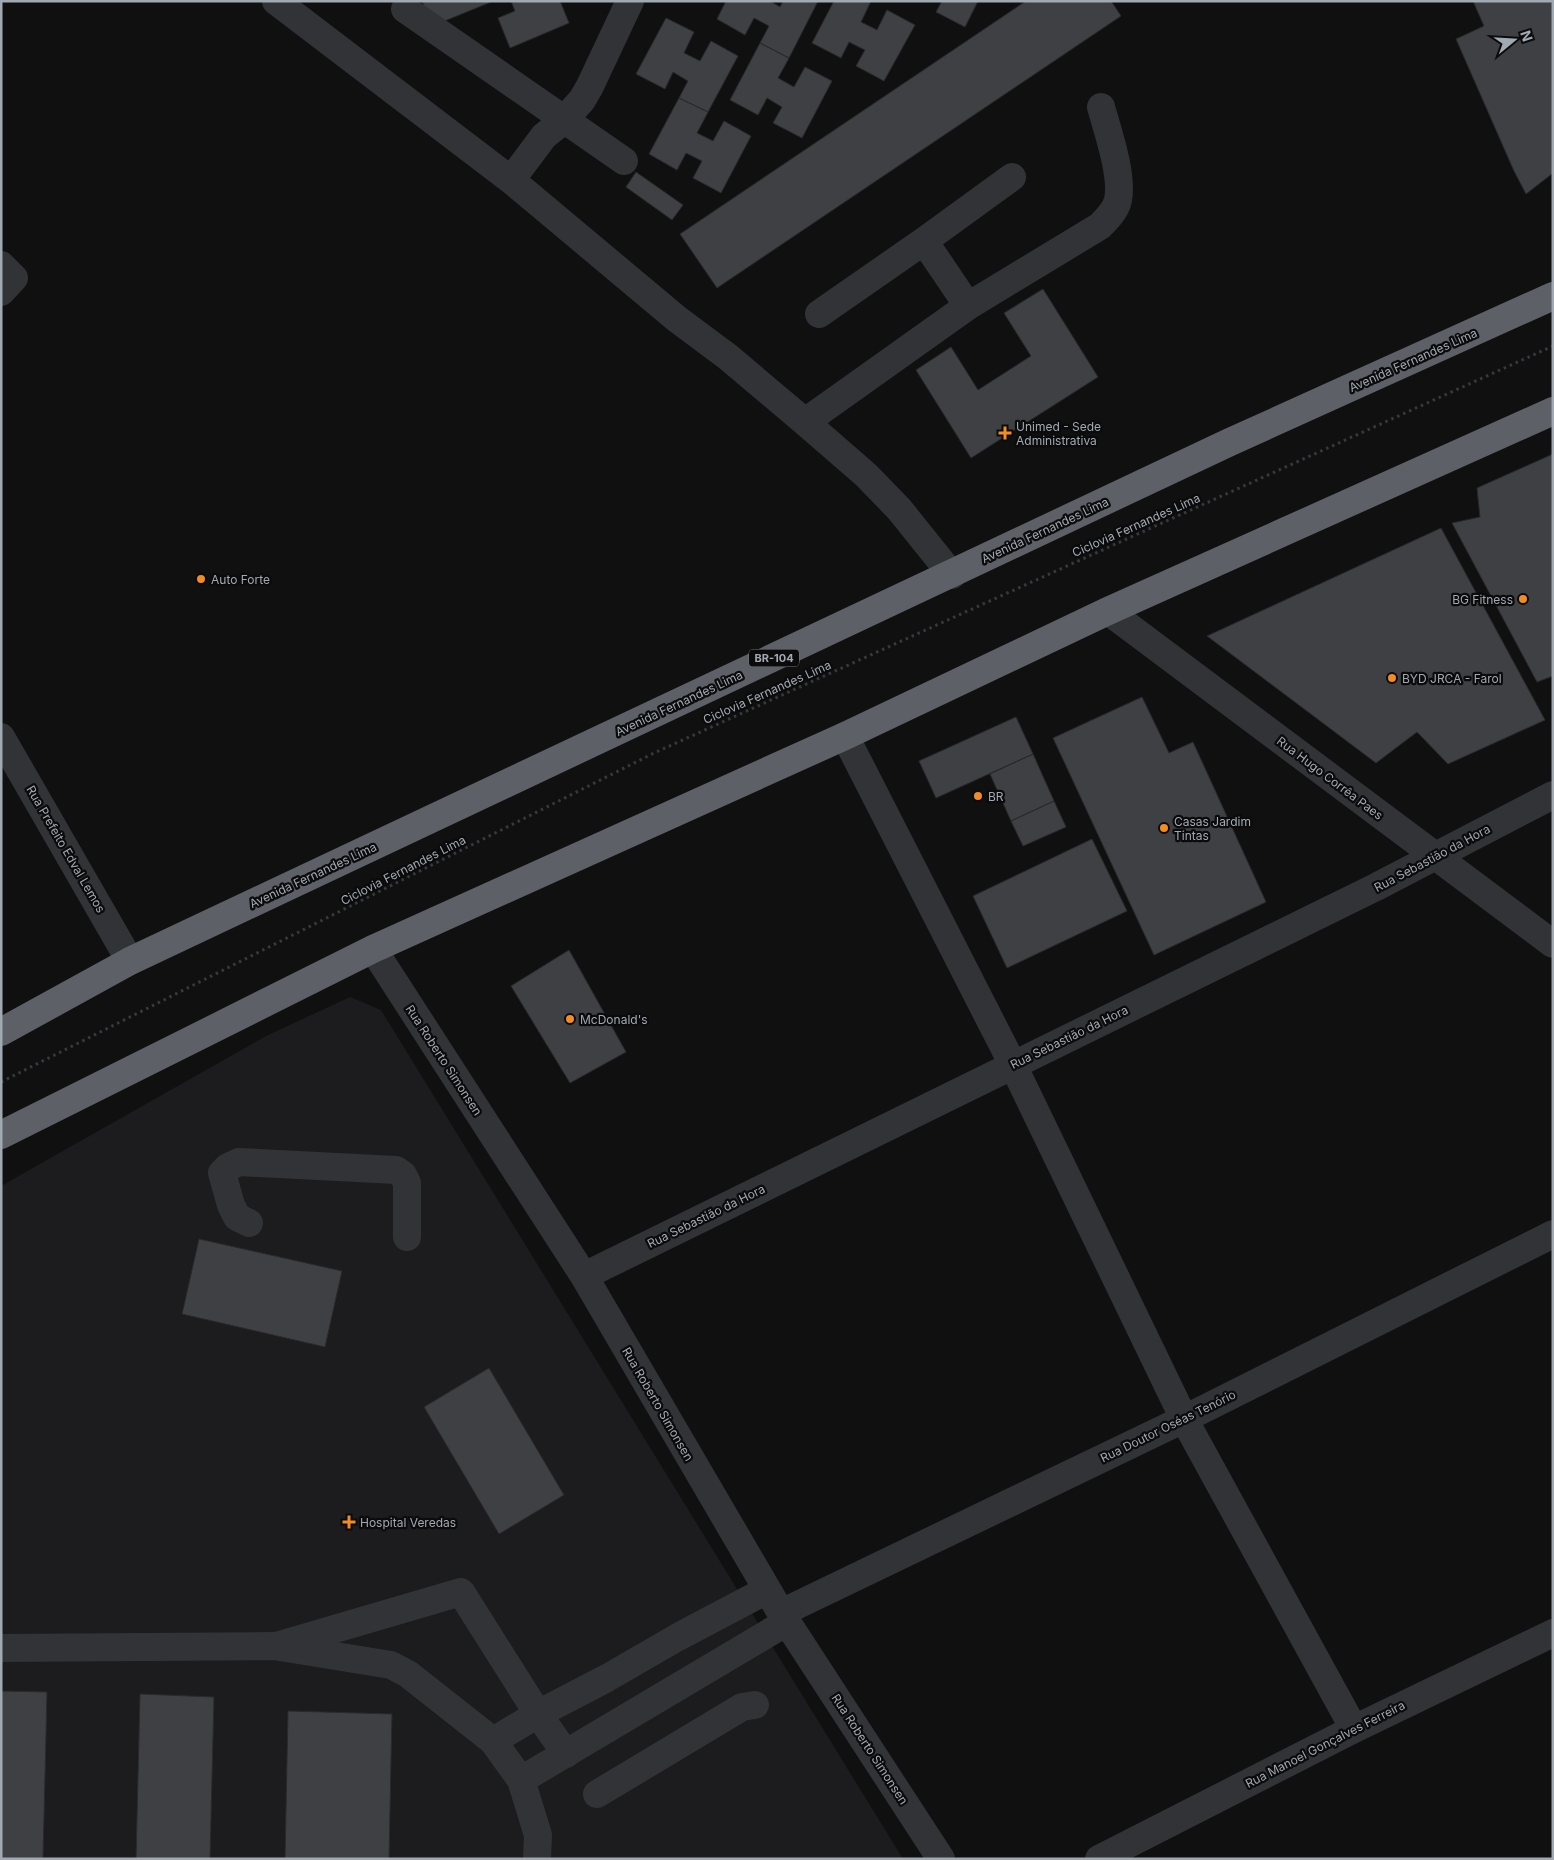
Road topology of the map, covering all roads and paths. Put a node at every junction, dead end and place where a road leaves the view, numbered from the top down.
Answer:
1 (276, 1) edge
2 (630, 1) edge
3 (405, 9) dead end
4 (1101, 107) dead end
5 (563, 121) junction
6 (624, 162) dead end
7 (1012, 177) dead end
8 (511, 180) junction
9 (924, 241) junction
10 (1, 265) edge
11 (1, 292) edge
12 (1553, 296) edge
13 (968, 306) junction
14 (819, 314) dead end
15 (1553, 346) edge
16 (1553, 411) edge
17 (805, 422) junction
18 (952, 575) junction
19 (1108, 612) junction
20 (846, 736) junction
21 (1, 737) edge
22 (1553, 795) edge
23 (1436, 857) junction
24 (1553, 944) edge
25 (374, 950) junction
26 (130, 961) junction
27 (1, 1032) edge
28 (1013, 1065) junction
29 (1, 1082) edge
30 (1, 1135) edge
31 (249, 1223) dead end
32 (1553, 1234) edge
33 (407, 1237) dead end
34 (584, 1276) junction
35 (1184, 1418) junction
36 (778, 1609) junction
37 (1553, 1633) edge
38 (274, 1646) junction
39 (1, 1648) edge
40 (755, 1705) dead end
41 (538, 1714) junction
42 (1354, 1729) junction
43 (492, 1741) junction
44 (566, 1754) junction
45 (521, 1780) junction
46 (597, 1794) dead end
47 (538, 1859) edge
48 (941, 1859) edge
49 (1099, 1859) edge

1 - 8 street
2 - 5 street
3 - 5 street
4 - 13 street
5 - 6 street
5 - 8 street
7 - 9 street
8 - 17 street
9 - 13 street
9 - 14 street
10 - 11 street
12 - 18 highway, Avenida Fernandes Lima / BR-104
13 - 17 street
15 - 29 path, Ciclovia Fernandes Lima
16 - 19 highway
17 - 18 street
18 - 26 highway, Avenida Fernandes Lima / BR-104
19 - 20 highway
19 - 23 street, Rua Hugo Corrêa Paes
20 - 25 highway
20 - 28 street
21 - 26 street, Rua Prefeito Edval Lemos
22 - 23 street, Rua Sebastião da Hora
23 - 24 street, Rua Hugo Corrêa Paes
23 - 28 street, Rua Sebastião da Hora
25 - 30 highway
25 - 34 street, Rua Roberto Simonsen
26 - 27 highway, Avenida Fernandes Lima / BR-104
28 - 34 street, Rua Sebastião da Hora
28 - 35 street
31 - 33 street
32 - 35 street, Rua Doutor Oséas Tenório
34 - 36 street, Rua Roberto Simonsen
35 - 36 street, Rua Doutor Oséas Tenório
35 - 42 street
36 - 41 street
36 - 44 street
36 - 48 street, Rua Roberto Simonsen
37 - 42 street, Rua Manoel Gonçalves Ferreira
38 - 39 street
38 - 41 street
38 - 43 street
40 - 46 street
41 - 43 street
41 - 44 street
42 - 49 street, Rua Manoel Gonçalves Ferreira
43 - 45 street
44 - 45 street
45 - 47 street

